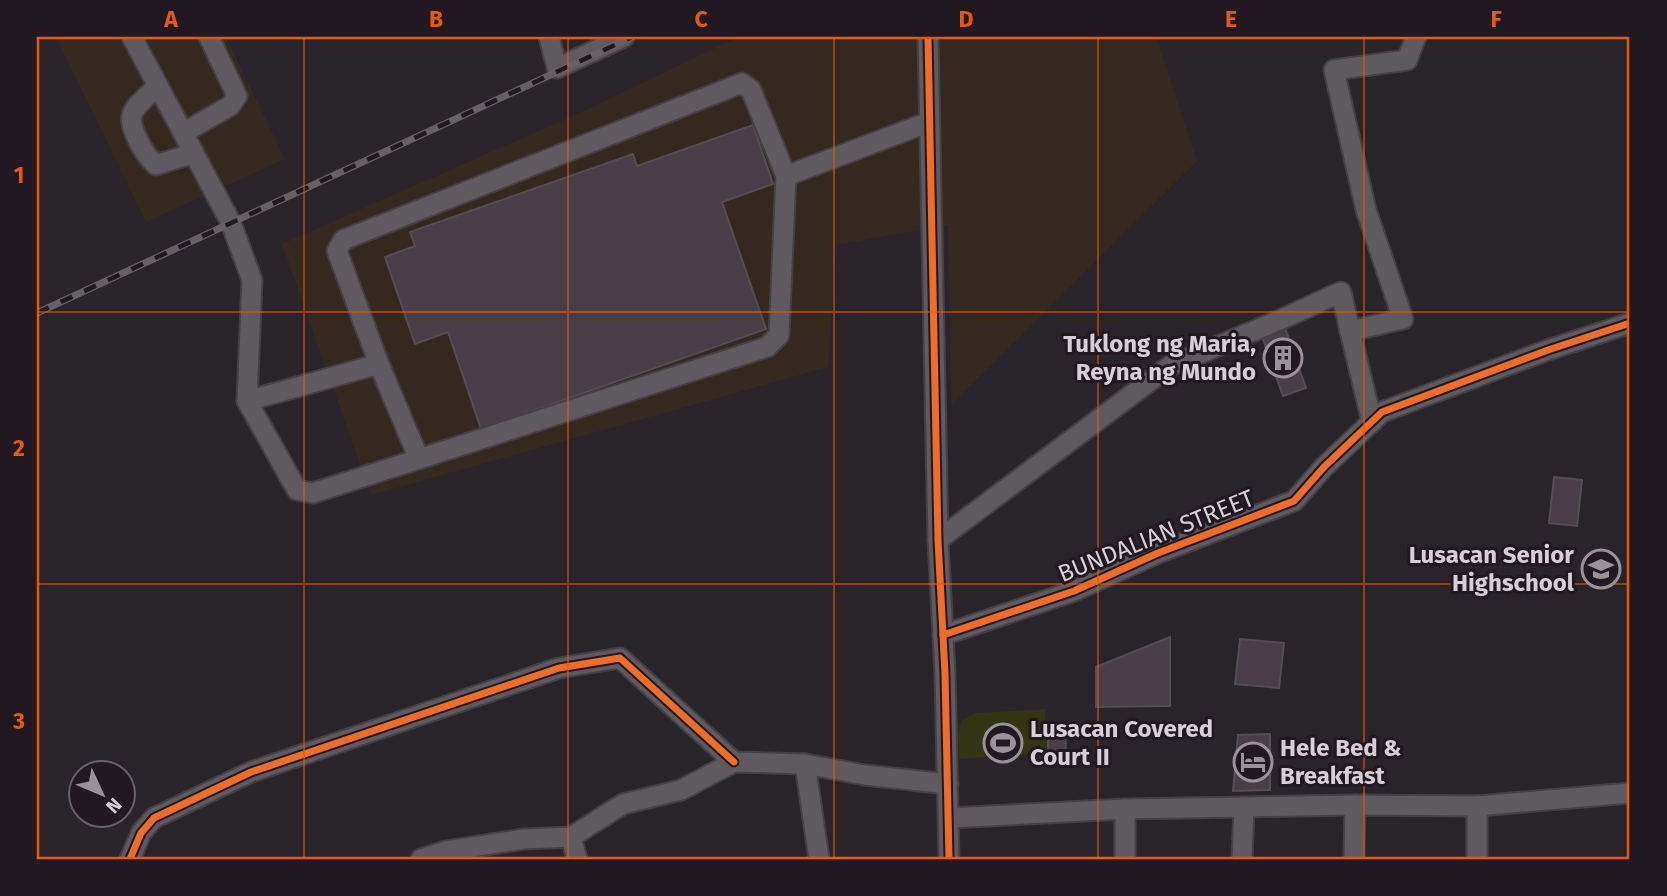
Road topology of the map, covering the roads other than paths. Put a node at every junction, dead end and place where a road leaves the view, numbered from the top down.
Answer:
1 (132, 37) edge
2 (209, 37) edge
3 (549, 37) edge
4 (624, 37) edge
5 (928, 37) edge
6 (1416, 37) edge
7 (158, 85) junction
8 (929, 122) junction
9 (183, 133) junction
10 (194, 153) junction
11 (786, 176) junction
12 (1630, 323) edge
13 (1350, 331) junction
14 (379, 363) junction
15 (247, 401) junction
16 (1372, 422) junction
17 (419, 458) junction
18 (938, 540) junction
19 (943, 635) junction
20 (734, 762) junction
21 (804, 764) junction
22 (948, 784) junction
23 (1630, 793) edge
24 (1355, 805) junction
25 (1477, 806) junction
26 (1244, 808) junction
27 (1125, 809) junction
28 (949, 818) junction
29 (570, 837) junction
30 (130, 859) edge
31 (421, 859) edge
32 (577, 859) edge
33 (820, 859) edge
34 (949, 859) edge
35 (1125, 859) edge
36 (1242, 859) edge
37 (1354, 859) edge
38 (1477, 859) edge

1 - 7 street
2 - 9 street
3 - 4 street
5 - 8 street
6 - 13 street
7 - 9 street
7 - 10 street
8 - 11 street
8 - 18 street
9 - 10 street
10 - 15 street
11 - 14 street
11 - 17 street
12 - 16 street, BUNDALIAN STREET
13 - 16 street
13 - 18 street
14 - 15 street
14 - 17 street
15 - 17 street
16 - 19 street, BUNDALIAN STREET
18 - 19 street
19 - 22 street
20 - 21 street
20 - 29 street
20 - 30 street
21 - 22 street
21 - 33 street
22 - 28 street
23 - 25 street
24 - 25 street
24 - 26 street
24 - 37 street
25 - 38 street
26 - 27 street
26 - 36 street
27 - 28 street
27 - 35 street
28 - 34 street
29 - 31 street
29 - 32 street

